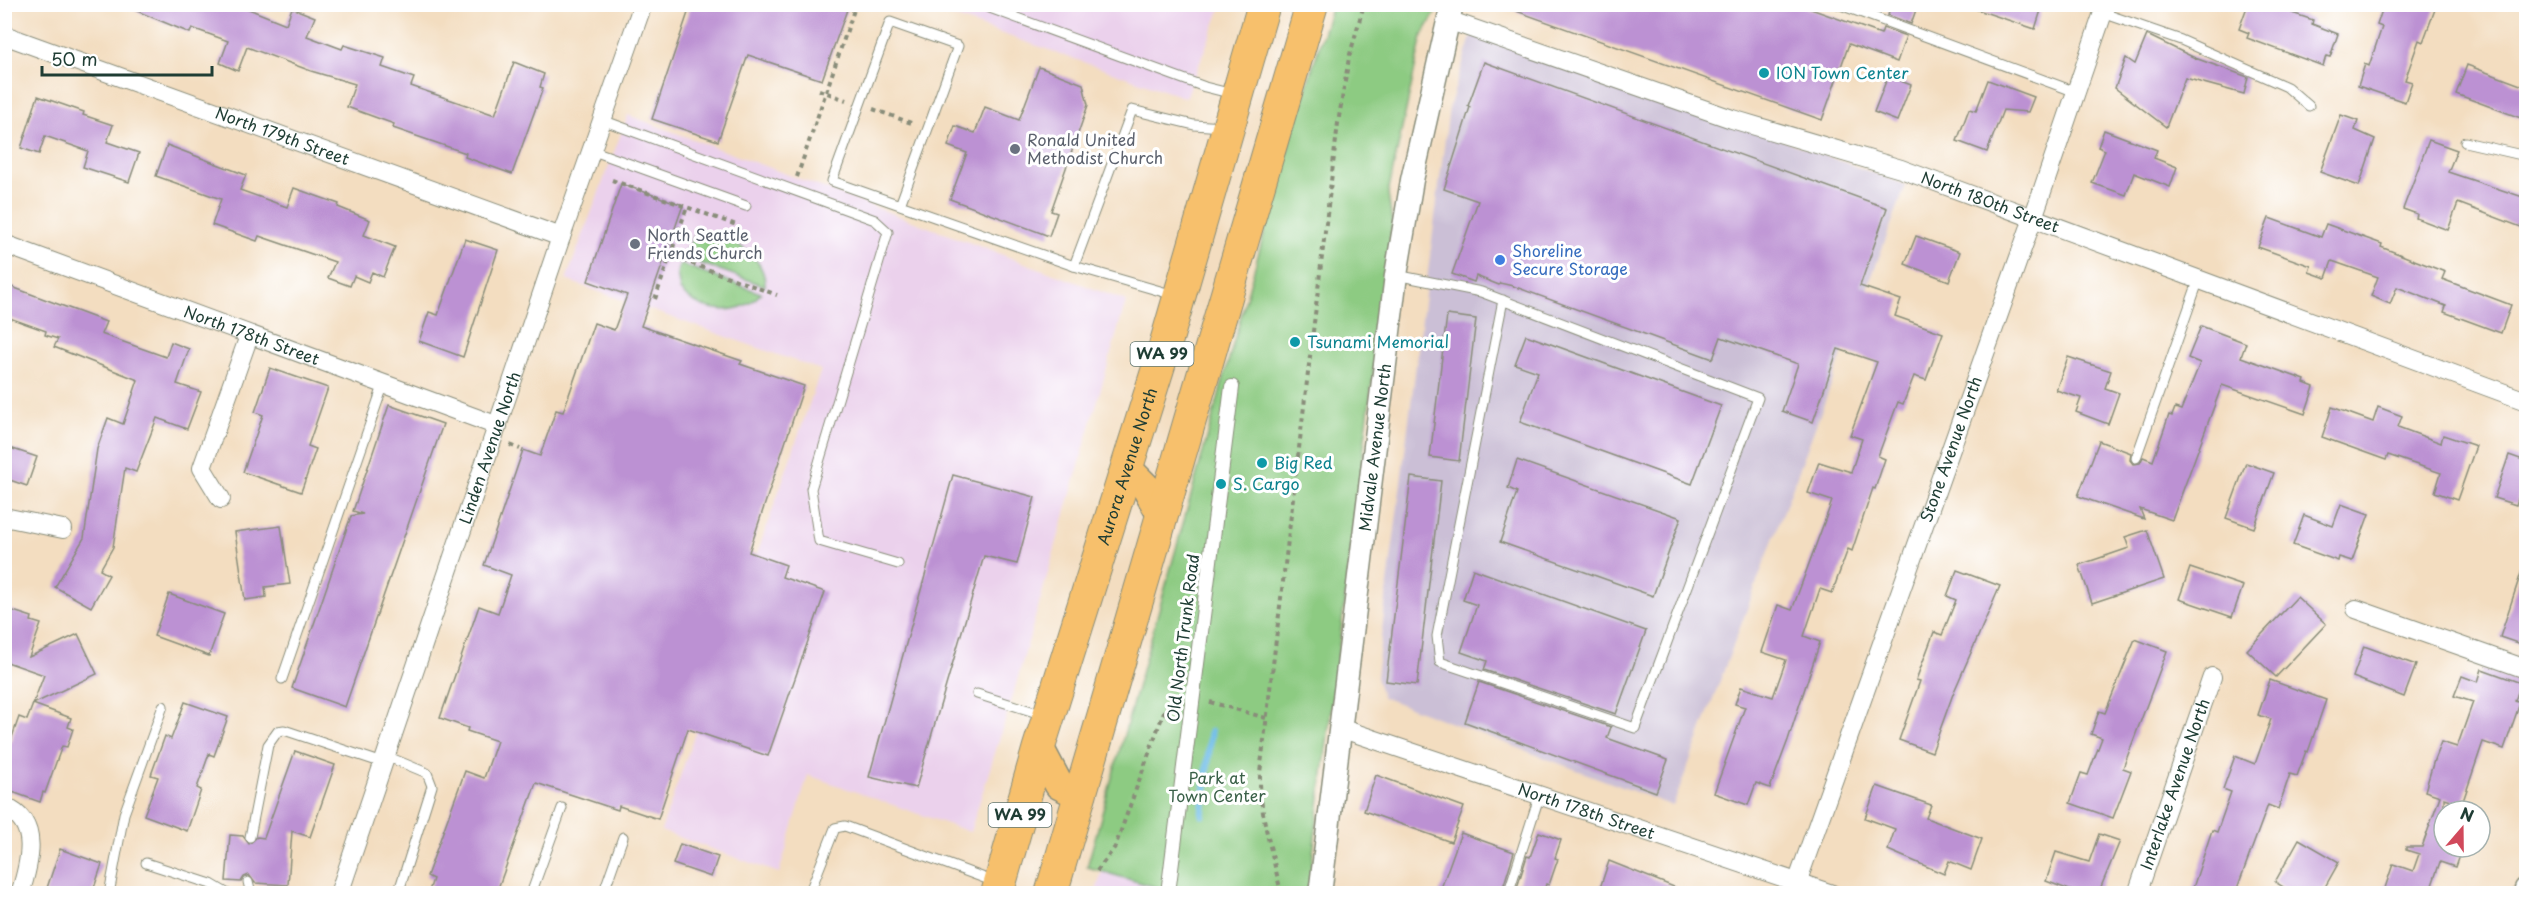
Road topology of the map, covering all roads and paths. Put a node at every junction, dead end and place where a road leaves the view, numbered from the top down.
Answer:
1 (643, 4) edge
2 (856, 4) edge
3 (978, 4) edge
4 (1264, 4) edge
5 (1312, 4) edge
6 (1364, 4) edge
7 (1838, 4) edge
8 (2105, 9) edge
9 (1450, 12) edge
10 (4, 35) edge
11 (819, 90) dead end
12 (2076, 92) junction
13 (826, 93) junction
14 (1238, 95) junction
15 (861, 105) junction
16 (2309, 106) dead end
17 (602, 120) junction
18 (1228, 127) junction
19 (929, 129) junction
20 (2465, 142) dead end
21 (591, 150) junction
22 (2526, 156) edge
23 (797, 177) dead end
24 (612, 180) dead end
25 (900, 205) junction
26 (746, 206) dead end
27 (687, 207) junction
28 (2033, 218) junction
29 (739, 226) dead end
30 (561, 237) junction
31 (4, 244) edge
32 (668, 255) junction
33 (1074, 266) junction
34 (1396, 274) junction
35 (2199, 279) junction
36 (777, 295) dead end
37 (1180, 296) junction
38 (655, 299) dead end
39 (1503, 300) junction
40 (249, 336) junction
41 (383, 386) junction
42 (1232, 387) dead end
43 (2526, 401) edge
44 (498, 426) junction
45 (2136, 458) dead end
46 (1126, 467) junction
47 (221, 499) dead end
48 (1162, 516) junction
49 (4, 517) edge
50 (63, 529) dead end
51 (898, 564) dead end
52 (2356, 609) dead end
53 (2526, 669) edge
54 (2212, 677) dead end
55 (282, 679) dead end
56 (977, 694) dead end
57 (1192, 696) junction
58 (163, 706) dead end
59 (1049, 717) junction
60 (1266, 718) junction
61 (1340, 728) junction
62 (1039, 747) junction
63 (384, 759) junction
64 (1540, 794) junction
65 (1080, 796) junction
66 (4, 807) edge
67 (562, 808) dead end
68 (250, 837) dead end
69 (622, 837) dead end
70 (146, 863) dead end
71 (1097, 871) dead end
72 (248, 882) dead end
73 (1795, 887) edge
74 (998, 889) edge
75 (2526, 889) edge
76 (1168, 893) edge
77 (20, 894) edge
78 (109, 894) edge
79 (228, 894) edge
80 (251, 894) edge
81 (339, 894) edge
82 (398, 894) edge
83 (531, 894) edge
84 (603, 894) edge
85 (809, 894) edge
86 (1051, 894) edge
87 (1281, 894) edge
88 (1320, 894) edge
89 (1508, 894) edge
90 (1832, 894) edge
91 (2137, 894) edge
92 (2525, 894) edge

1 - 17 street, Linden Avenue North
2 - 13 path
3 - 14 lane
4 - 14 highway, Aurora Avenue North / WA 99
5 - 48 highway, WA 99
6 - 60 path
7 - 12 lane
8 - 12 street, Stone Avenue North
8 - 16 lane
9 - 28 street, North 180th Street
9 - 34 street, Midvale Avenue North
10 - 30 street, North 179th Street
11 - 13 path
12 - 28 street, Stone Avenue North
13 - 15 path
13 - 23 path
14 - 18 highway, Aurora Avenue North / WA 99
15 - 19 path
15 - 19 lane
15 - 25 lane
17 - 21 street, Linden Avenue North
17 - 51 lane
18 - 33 lane
18 - 37 highway, Aurora Avenue North / WA 99
19 - 25 lane
20 - 22 lane
21 - 26 lane
21 - 30 street, Linden Avenue North
24 - 27 path
25 - 33 lane
27 - 29 path
27 - 32 path
28 - 35 street, North 180th Street
28 - 73 street, Stone Avenue North
30 - 44 street, Linden Avenue North
31 - 40 street, North 178th Street
32 - 36 path
32 - 38 path
33 - 37 lane
34 - 39 lane
34 - 61 street, Midvale Avenue North
35 - 43 street, North 180th Street
35 - 45 lane
37 - 46 highway, Aurora Avenue North / WA 99
39 - 39 lane
40 - 41 street, North 178th Street
40 - 47 street
41 - 44 street, North 178th Street
41 - 55 lane
42 - 57 street, Old North Trunk Road
44 - 63 street, Linden Avenue North
46 - 48 main road
46 - 59 highway, Aurora Avenue North / WA 99
48 - 65 highway, WA 99
49 - 50 street
52 - 53 street
54 - 91 street, Interlake Avenue North
56 - 59 lane
57 - 60 path
57 - 71 path
57 - 76 street, Old North Trunk Road
58 - 78 lane
59 - 62 highway, Aurora Avenue North / WA 99
60 - 87 path
61 - 64 street, North 178th Street
61 - 88 street, Midvale Avenue North
62 - 65 main road
62 - 74 highway, Aurora Avenue North / WA 99
63 - 68 lane
63 - 81 street, Linden Avenue North
63 - 82 lane
64 - 73 street, North 178th Street
64 - 89 lane
65 - 86 highway, WA 99
66 - 77 street
67 - 83 lane
69 - 84 lane
70 - 79 lane
72 - 80 lane
73 - 90 street, North 178th Street
74 - 85 lane
75 - 92 street

